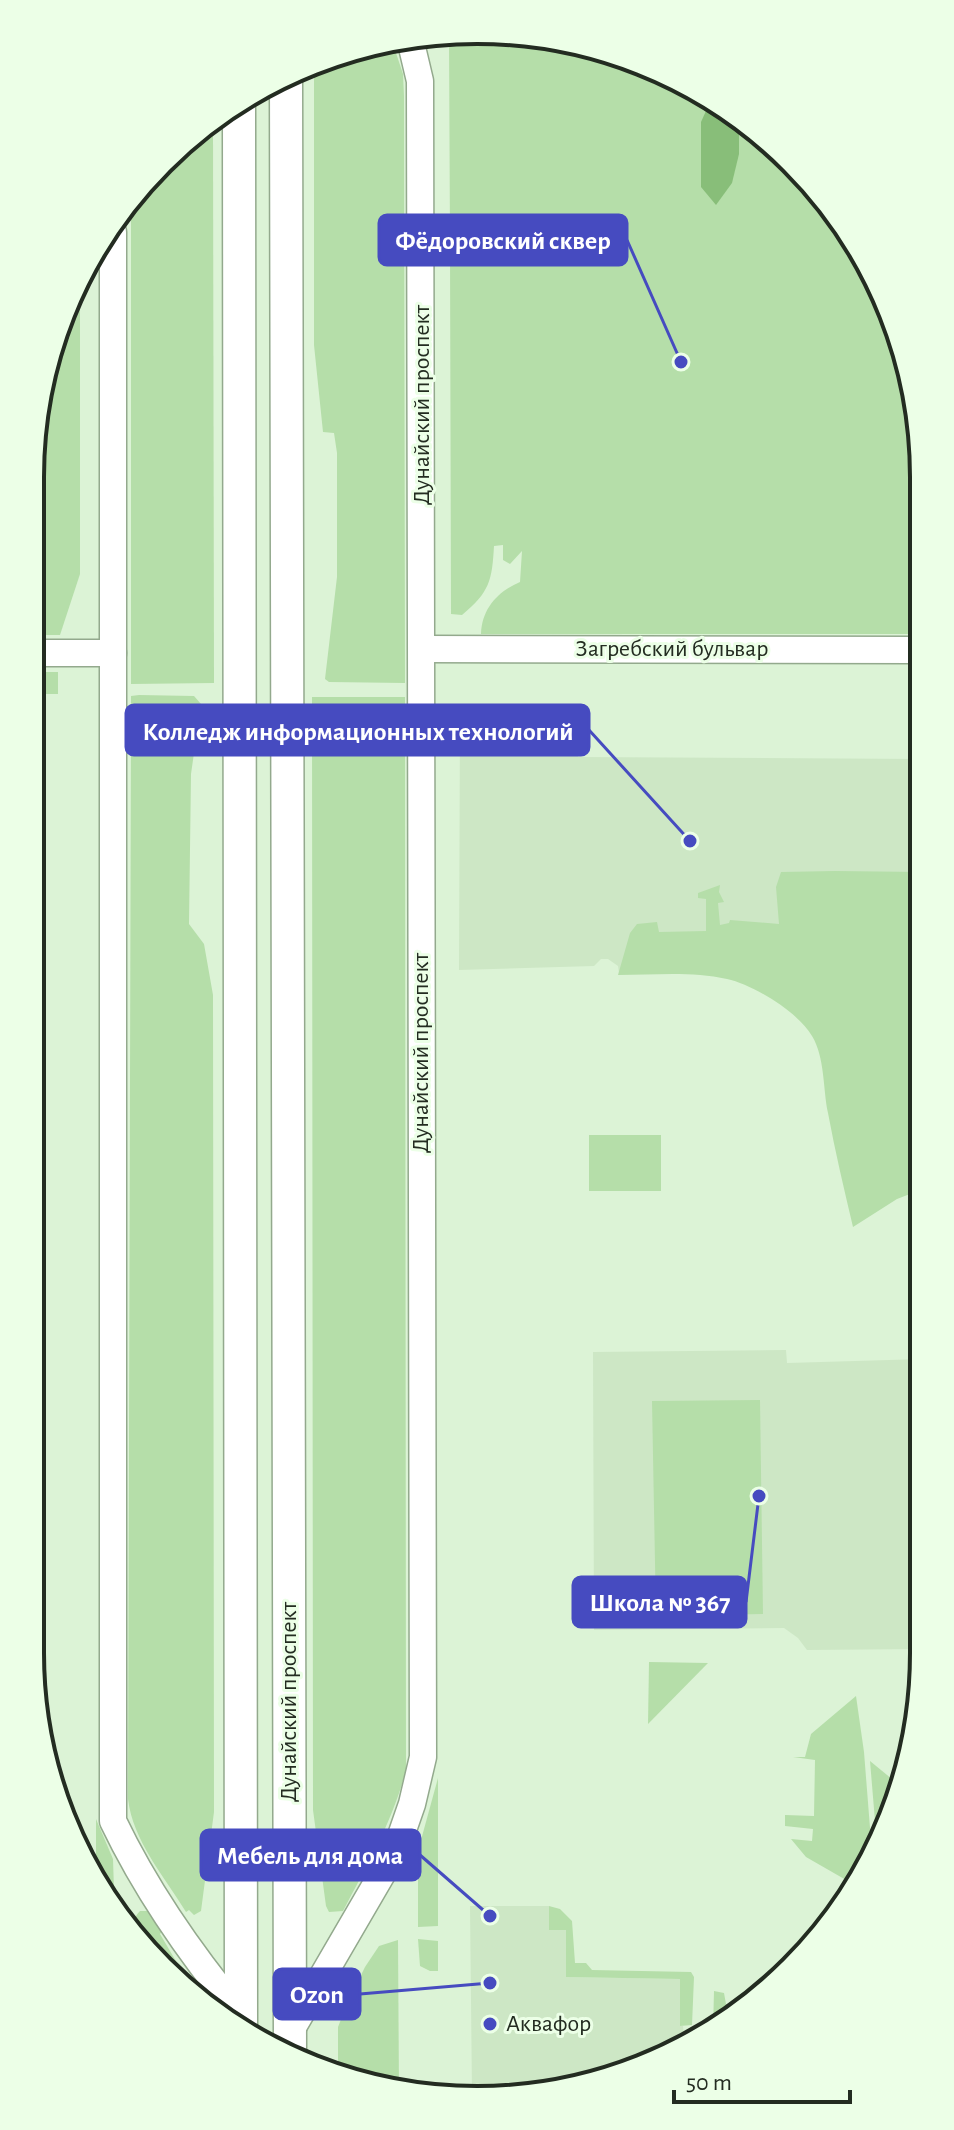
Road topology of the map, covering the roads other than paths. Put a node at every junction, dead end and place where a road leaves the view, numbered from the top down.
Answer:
1 (412, 49) edge
2 (286, 89) edge
3 (239, 115) edge
4 (113, 242) edge
5 (423, 649) junction
6 (910, 650) edge
7 (44, 653) edge
8 (113, 653) junction
9 (233, 2011) edge
10 (241, 2016) edge
11 (290, 2043) edge

1 - 5 street, Дунайский проспект
2 - 11 main road, Дунайский проспект
3 - 10 main road, Дунайский проспект
4 - 8 street, Дунайский проспект
5 - 6 street, Загребский бульвар
5 - 11 street, Дунайский проспект
7 - 8 street
8 - 9 street, Дунайский проспект

